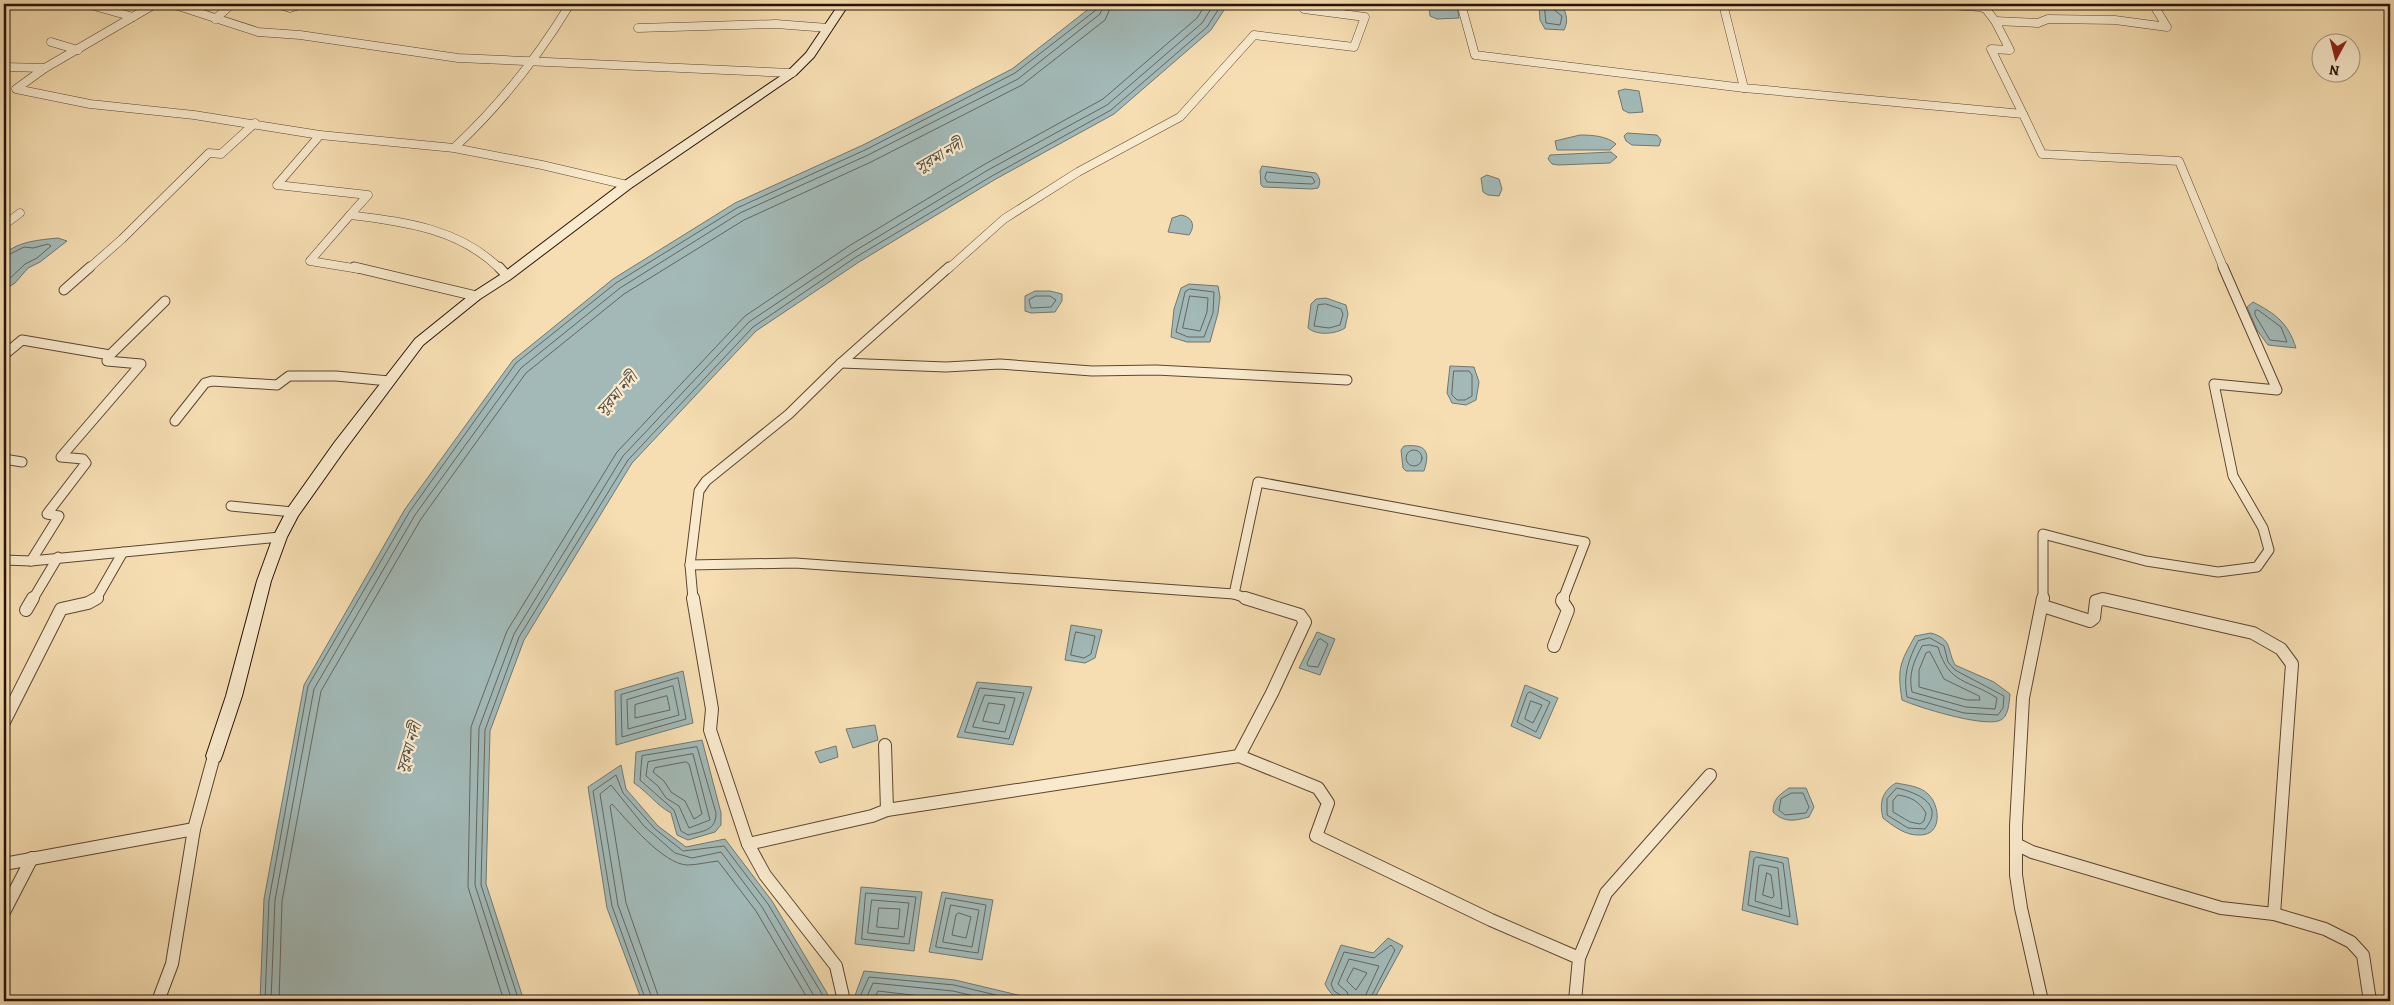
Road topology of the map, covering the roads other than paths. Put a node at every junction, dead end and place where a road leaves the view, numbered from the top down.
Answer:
1 (155, 4) edge
2 (172, 4) edge
3 (232, 4) edge
4 (277, 4) edge
5 (303, 4) edge
6 (570, 4) edge
7 (844, 4) edge
8 (1306, 4) edge
9 (1460, 4) edge
10 (1723, 4) edge
11 (1934, 4) edge
12 (2152, 4) edge
13 (93, 5) edge
14 (133, 17) junction
15 (215, 18) junction
16 (1995, 21) junction
17 (638, 28) dead end
18 (828, 28) junction
19 (51, 42) dead end
20 (78, 50) junction
21 (530, 62) junction
22 (4, 67) edge
23 (45, 68) junction
24 (792, 73) junction
25 (1744, 88) junction
26 (2023, 114) junction
27 (255, 123) junction
28 (320, 135) junction
29 (454, 148) junction
30 (627, 185) junction
31 (20, 212) dead end
32 (350, 215) junction
33 (4, 225) edge
34 (507, 276) junction
35 (64, 290) dead end
36 (476, 296) junction
37 (165, 300) dead end
38 (4, 355) edge
39 (110, 355) junction
40 (841, 362) junction
41 (1347, 380) dead end
42 (389, 381) junction
43 (175, 421) dead end
44 (4, 459) edge
45 (22, 462) dead end
46 (231, 506) dead end
47 (293, 512) junction
48 (280, 537) junction
49 (123, 552) junction
50 (58, 557) junction
51 (4, 560) edge
52 (31, 561) junction
53 (690, 565) junction
54 (1234, 594) junction
55 (2043, 606) junction
56 (26, 610) dead end
57 (1554, 646) dead end
58 (4, 722) edge
59 (885, 745) dead end
60 (214, 756) joint
61 (1238, 756) junction
62 (1710, 775) dead end
63 (887, 810) junction
64 (194, 829) junction
65 (748, 844) junction
66 (2016, 844) junction
67 (32, 858) junction
68 (4, 864) edge
69 (4, 912) edge
70 (2274, 914) junction
71 (1578, 958) junction
72 (158, 1001) edge
73 (844, 1001) edge
74 (1575, 1001) edge
75 (2042, 1001) edge
76 (2370, 1001) edge

1 - 14 street
2 - 15 street
3 - 15 street
4 - 5 street
6 - 21 street
7 - 18 street
8 - 40 street
9 - 25 street
10 - 25 street
11 - 16 street
12 - 16 street
13 - 14 street
14 - 20 street
15 - 21 street
16 - 26 street
17 - 18 street
18 - 24 street
19 - 20 street
20 - 23 street
21 - 24 street
21 - 29 street
22 - 23 street
23 - 27 street
24 - 30 street
25 - 26 street
26 - 55 street
27 - 28 street
27 - 35 street
28 - 29 street
28 - 32 street
29 - 30 street
30 - 34 street
31 - 33 street
32 - 34 street
32 - 36 street
34 - 36 street
36 - 42 street
37 - 39 street
38 - 39 street
39 - 52 street
40 - 41 street
40 - 53 street
42 - 43 street
42 - 47 street
44 - 45 street
46 - 47 street
47 - 48 street
48 - 49 street
48 - 60 street
49 - 50 street
49 - 58 street
50 - 52 street
50 - 56 street
51 - 52 street
53 - 54 street
53 - 65 street
54 - 57 street
54 - 61 street
55 - 66 street
55 - 70 street
59 - 63 street
60 - 64 street
61 - 63 street
61 - 71 street
62 - 71 street
63 - 65 street
64 - 67 street
64 - 72 street
65 - 73 street
66 - 70 street
66 - 75 street
67 - 68 street
67 - 69 street
70 - 76 street
71 - 74 street

